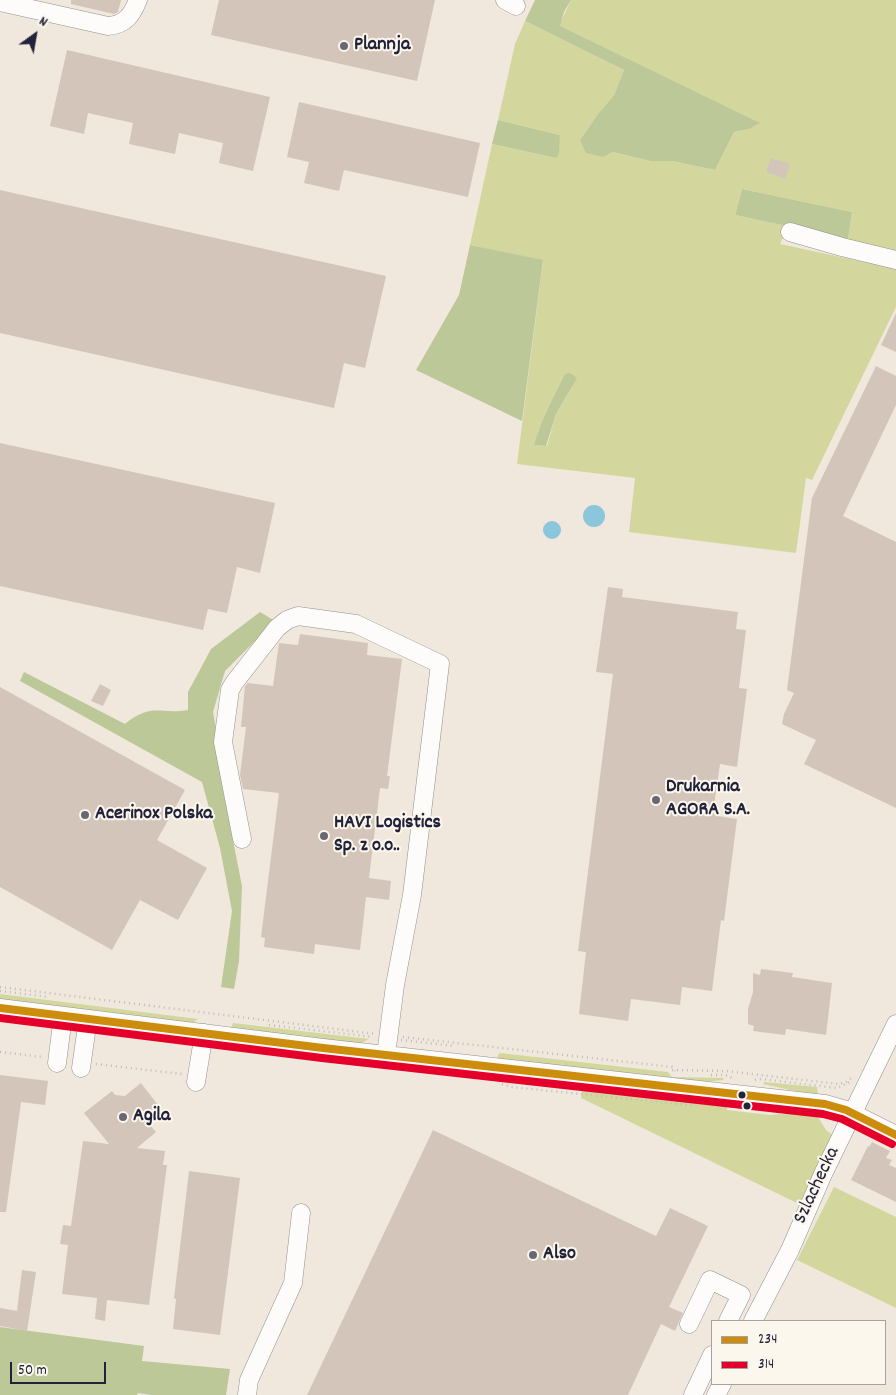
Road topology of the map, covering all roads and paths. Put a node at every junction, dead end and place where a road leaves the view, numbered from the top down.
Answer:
1 (138, 0) edge
2 (0, 2) edge
3 (790, 232) dead end
4 (896, 260) edge
5 (242, 838) dead end
6 (0, 987) edge
7 (0, 991) edge
8 (0, 1008) edge
9 (128, 1008) dead end
10 (147, 1010) dead end
11 (187, 1015) dead end
12 (63, 1016) junction
13 (88, 1019) junction
14 (228, 1020) dead end
15 (894, 1032) edge
16 (204, 1033) junction
17 (387, 1043) junction
18 (0, 1052) edge
19 (58, 1061) joint
20 (81, 1065) joint
21 (675, 1071) junction
22 (857, 1072) dead end
23 (858, 1077) dead end
24 (196, 1079) joint
25 (737, 1079) dead end
26 (750, 1081) dead end
27 (498, 1083) dead end
28 (702, 1106) dead end
29 (853, 1113) junction
30 (896, 1135) edge
31 (301, 1212) dead end
32 (728, 1320) edge
33 (754, 1320) edge
34 (689, 1324) dead end
35 (711, 1357) edge
36 (247, 1395) edge
37 (693, 1395) edge

1 - 2 street
3 - 4 street
5 - 17 street
6 - 17 path
7 - 9 path
8 - 12 street
10 - 11 path
12 - 13 street
12 - 19 street
13 - 16 street
13 - 20 street
14 - 17 path
15 - 29 street, Szlachecka
16 - 17 street
16 - 24 street
17 - 21 path
17 - 29 street
18 - 19 path
20 - 24 path
21 - 22 path
21 - 25 path
23 - 26 path
27 - 28 path
29 - 30 street
29 - 33 street, Szlachecka
31 - 36 street
32 - 34 street
35 - 37 street

